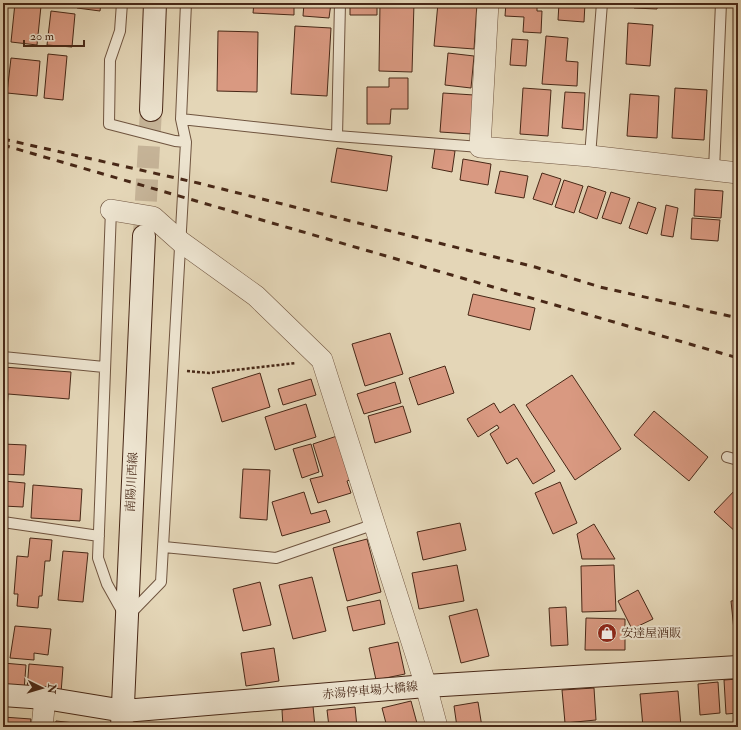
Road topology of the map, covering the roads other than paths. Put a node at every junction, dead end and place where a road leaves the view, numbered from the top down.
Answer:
1 (122, 3) edge
2 (155, 3) edge
3 (186, 3) edge
4 (340, 3) edge
5 (488, 3) edge
6 (602, 3) edge
7 (721, 3) edge
8 (151, 110) tunnel mouth
9 (181, 119) junction
10 (337, 136) junction
11 (186, 142) junction
12 (480, 147) junction
13 (590, 156) junction
14 (714, 170) junction
15 (738, 173) edge
16 (111, 210) joint
17 (144, 236) tunnel mouth
18 (181, 242) junction
19 (3, 357) edge
20 (104, 367) junction
21 (727, 456) dead end
22 (738, 460) edge
23 (3, 522) edge
24 (375, 524) junction
25 (99, 536) junction
26 (164, 546) junction
27 (126, 618) junction
28 (738, 668) edge
29 (426, 686) junction
30 (3, 695) edge
31 (45, 698) junction
32 (123, 719) edge
33 (42, 727) edge
34 (436, 727) edge

1 - 11 lane
2 - 8 main road
3 - 9 lane
4 - 10 lane
5 - 12 street
6 - 13 lane
7 - 14 lane
9 - 10 lane
9 - 11 lane
10 - 12 lane
11 - 18 lane
12 - 13 street
13 - 14 street
14 - 15 street
16 - 18 street
16 - 20 lane
17 - 27 main road, 南陽川西線
18 - 24 street
18 - 26 lane
19 - 20 lane
20 - 25 lane
21 - 22 lane
23 - 25 lane
24 - 26 lane
24 - 29 street
25 - 27 lane
26 - 27 lane
27 - 32 main road, 南陽川西線
28 - 29 main road, 赤湯停車場大橋線
29 - 32 main road, 赤湯停車場大橋線
29 - 34 street
30 - 31 main road, 赤湯停車場大橋線
31 - 32 main road, 赤湯停車場大橋線
31 - 33 street

